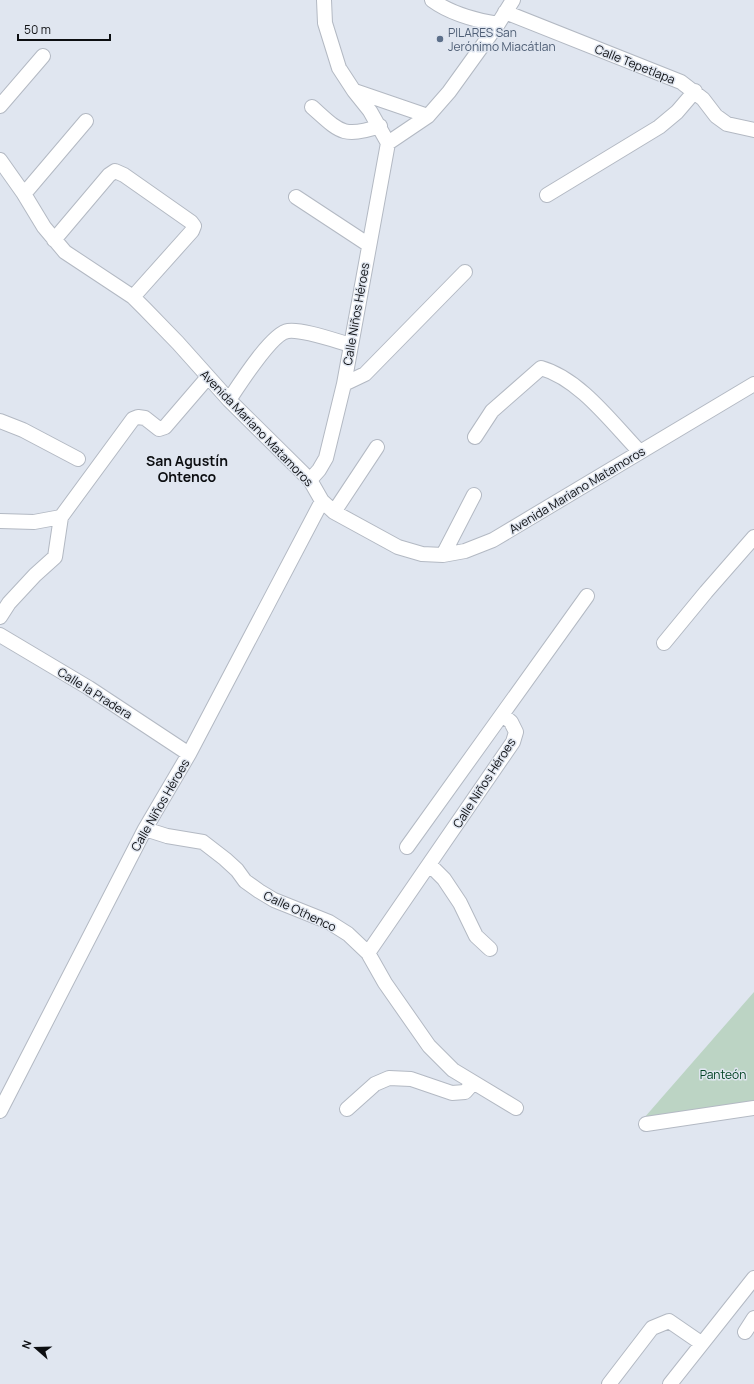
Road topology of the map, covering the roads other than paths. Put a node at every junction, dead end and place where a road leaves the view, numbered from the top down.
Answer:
1 (324, 0) edge
2 (432, 0) edge
3 (505, 12) edge
4 (43, 56) dead end
5 (354, 91) junction
6 (695, 91) junction
7 (0, 106) edge
8 (312, 108) dead end
9 (428, 116) junction
10 (86, 121) dead end
11 (380, 126) junction
12 (754, 130) edge
13 (388, 144) junction
14 (0, 160) edge
15 (24, 194) junction
16 (548, 194) dead end
17 (296, 197) dead end
18 (54, 240) junction
19 (368, 245) junction
20 (465, 272) dead end
21 (133, 297) junction
22 (351, 345) junction
23 (208, 377) junction
24 (344, 384) junction
25 (754, 384) edge
26 (229, 400) junction
27 (0, 421) edge
28 (475, 438) dead end
29 (377, 447) dead end
30 (640, 452) junction
31 (78, 459) dead end
32 (310, 480) junction
33 (474, 496) dead end
34 (322, 501) junction
35 (334, 512) junction
36 (62, 517) junction
37 (0, 521) edge
38 (754, 537) edge
39 (443, 555) junction
40 (587, 596) dead end
41 (0, 616) edge
42 (0, 634) edge
43 (664, 643) dead end
44 (503, 715) junction
45 (189, 754) junction
46 (145, 829) junction
47 (407, 847) dead end
48 (430, 865) junction
49 (490, 949) dead end
50 (368, 953) junction
51 (473, 1083) junction
52 (516, 1108) dead end
53 (754, 1108) edge
54 (348, 1109) dead end
55 (0, 1111) edge
56 (646, 1124) dead end
57 (754, 1278) edge
58 (754, 1318) edge
59 (745, 1332) dead end
60 (701, 1343) junction
61 (609, 1384) edge
62 (670, 1384) edge

1 - 5 street
2 - 3 street, Calle Tepetlapa
3 - 6 street, Calle Tepetlapa
3 - 9 street
4 - 7 street
5 - 9 street
5 - 11 street
6 - 12 street, Calle Tepetlapa
6 - 16 street
8 - 11 street
9 - 13 street
10 - 15 street
11 - 13 street
13 - 19 street, Calle Niños Héroes
14 - 15 street, Avenida Mariano Matamoros
15 - 18 street, Avenida Mariano Matamoros
17 - 19 street
18 - 21 street, Avenida Mariano Matamoros
18 - 21 street
19 - 22 street, Calle Niños Héroes
20 - 24 street
21 - 23 street, Avenida Mariano Matamoros
22 - 24 street, Calle Niños Héroes
22 - 26 street
23 - 26 street, Avenida Mariano Matamoros
23 - 36 street
24 - 32 street, Calle Niños Héroes
25 - 30 street, Avenida Mariano Matamoros
26 - 32 street, Avenida Mariano Matamoros
27 - 31 street
28 - 30 street
29 - 35 street
30 - 39 street, Avenida Mariano Matamoros
32 - 34 street, Avenida Mariano Matamoros
33 - 39 street
34 - 35 street, Avenida Mariano Matamoros
34 - 45 street, Calle Niños Héroes
35 - 39 street, Avenida Mariano Matamoros
36 - 37 street
36 - 41 street
38 - 43 street
40 - 44 street
42 - 45 street, Calle la Pradera
44 - 47 street
44 - 48 street, Calle Niños Héroes
45 - 46 street, Calle Niños Héroes
46 - 50 street, Calle Othenco
46 - 55 street, Calle Niños Héroes
48 - 49 street
48 - 50 street, Calle Niños Héroes
50 - 51 street, Calle Othenco
51 - 52 street, Calle Othenco
51 - 54 street
53 - 56 street
57 - 60 street
58 - 59 street
60 - 61 street
60 - 62 street

